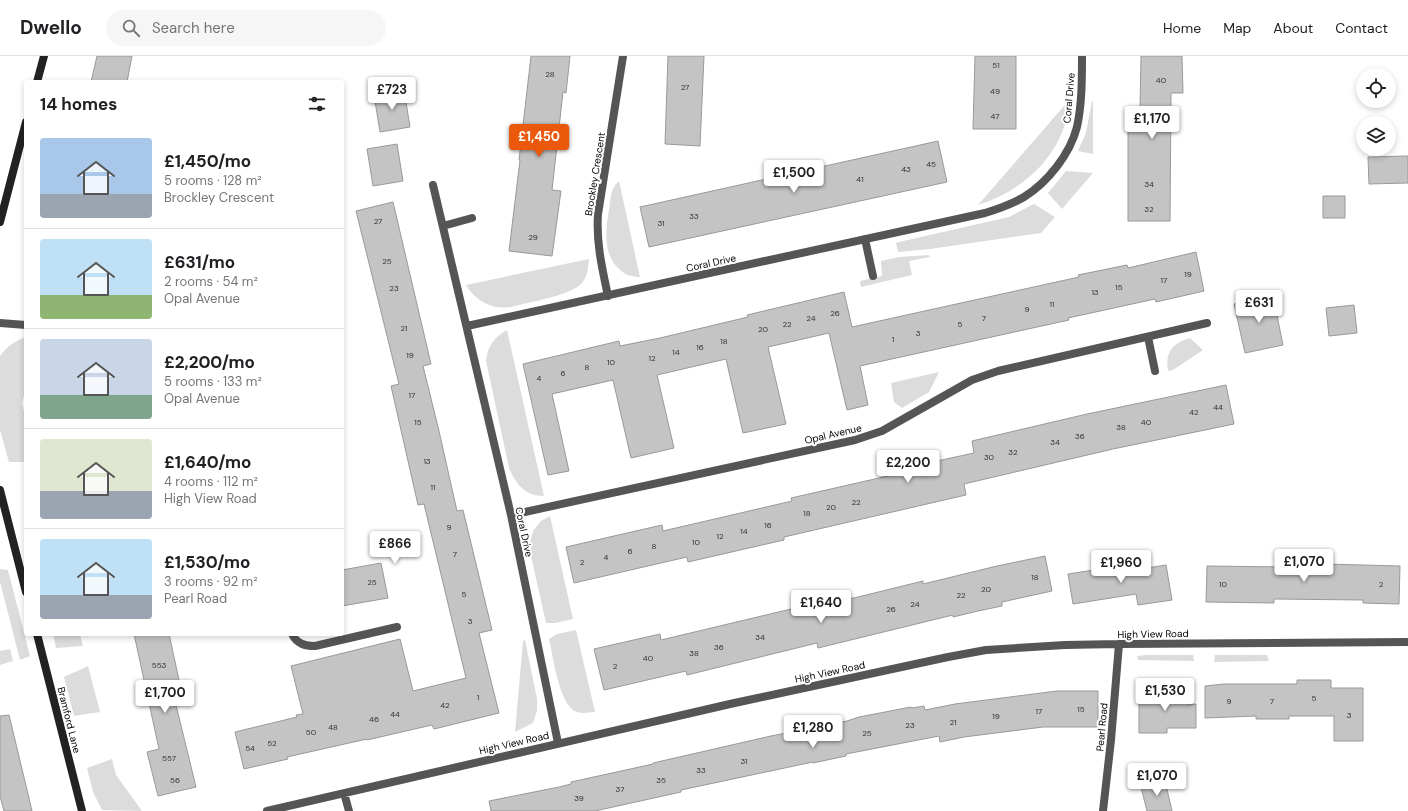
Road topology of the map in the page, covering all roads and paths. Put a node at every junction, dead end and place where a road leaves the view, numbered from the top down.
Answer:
1 (44, 56) edge
2 (623, 56) edge
3 (1082, 56) edge
4 (38, 80) edge
5 (24, 130) edge
6 (433, 185) dead end
7 (472, 218) dead end
8 (0, 222) edge
9 (443, 226) junction
10 (865, 239) junction
11 (873, 276) dead end
12 (608, 296) junction
13 (0, 323) edge
14 (1207, 323) dead end
15 (24, 325) edge
16 (467, 326) junction
17 (1148, 336) junction
18 (1155, 371) dead end
19 (0, 490) edge
20 (511, 515) junction
21 (24, 584) edge
22 (397, 627) dead end
23 (38, 636) edge
24 (293, 636) edge
25 (1408, 642) edge
26 (1119, 644) junction
27 (558, 743) junction
28 (344, 793) junction
29 (82, 811) edge
30 (267, 811) edge
31 (349, 811) edge
32 (1103, 811) edge

1 - 4 street
2 - 12 street, Brockley Crescent
3 - 10 street, Coral Drive
5 - 8 street
6 - 9 street, Coral Drive
7 - 9 street
9 - 16 street, Coral Drive
10 - 11 street
10 - 12 street, Coral Drive
12 - 16 street, Coral Drive
13 - 15 street
14 - 17 street, Opal Avenue
16 - 20 street, Coral Drive
17 - 18 street
17 - 20 street, Opal Avenue
19 - 21 street
20 - 27 street, Coral Drive
22 - 24 street
23 - 29 street, Bramford Lane
25 - 26 street, High View Road
26 - 27 street, High View Road
26 - 32 street, Pearl Road
27 - 28 street, High View Road
28 - 30 street, High View Road
28 - 31 street

